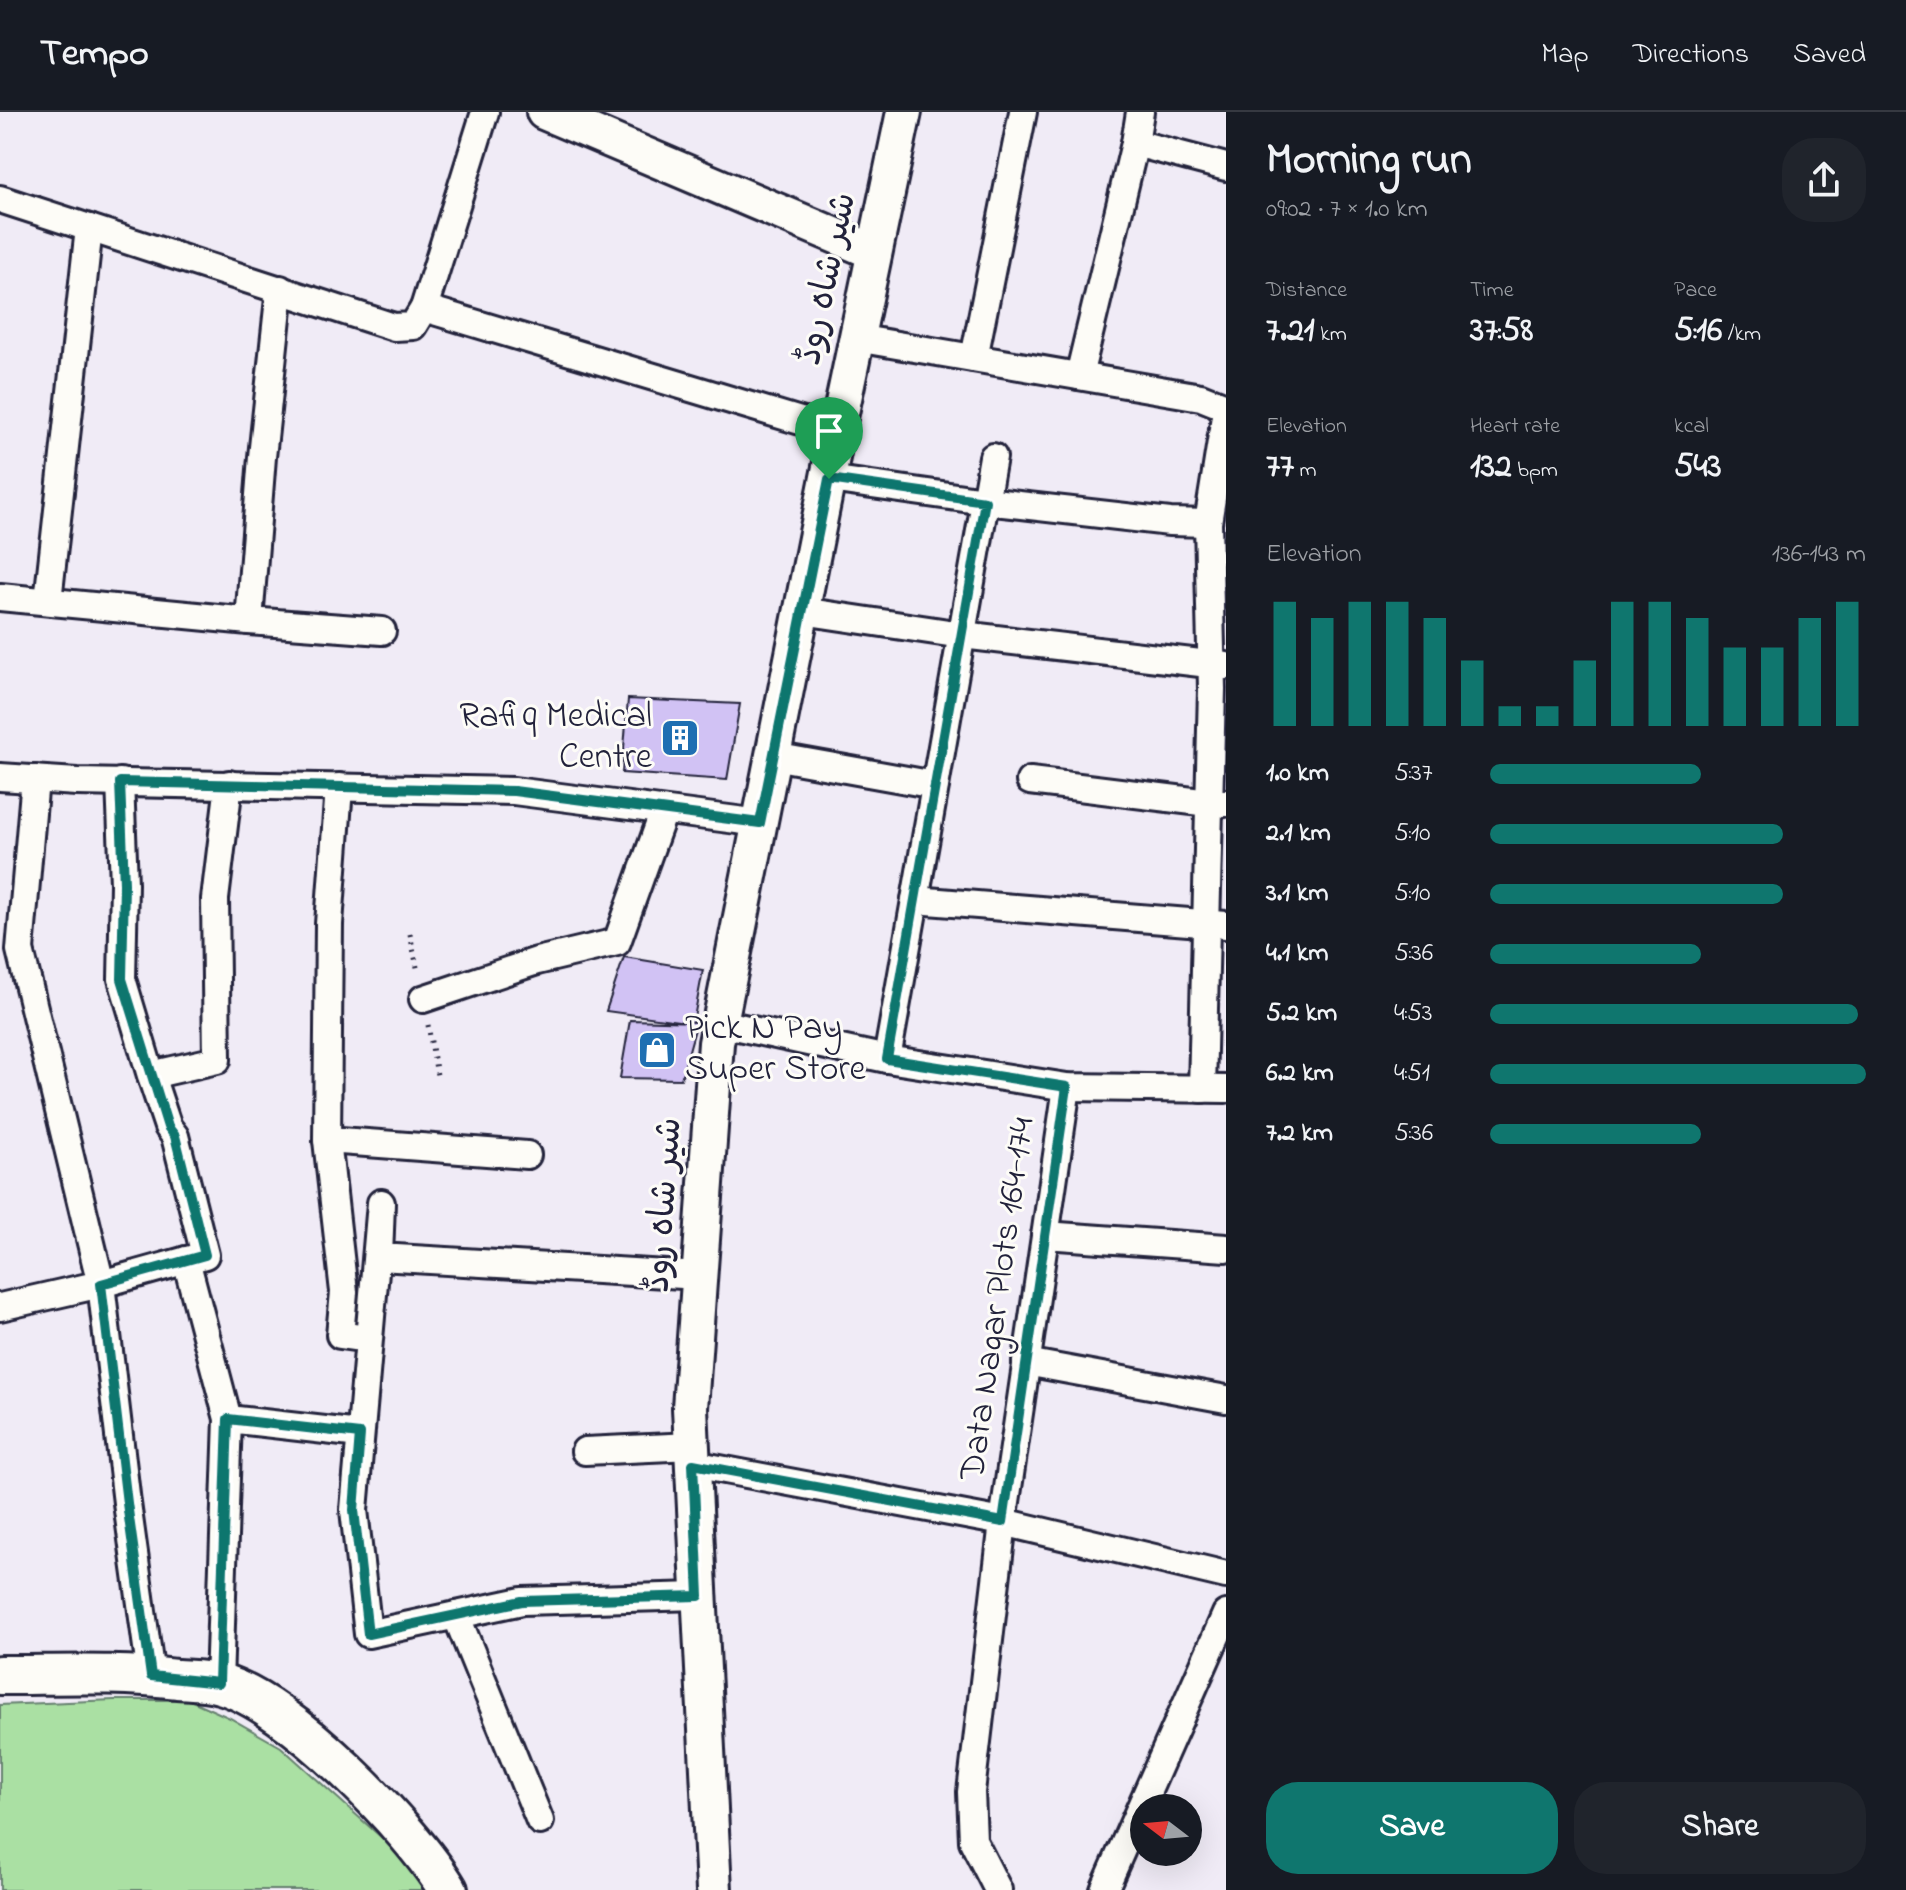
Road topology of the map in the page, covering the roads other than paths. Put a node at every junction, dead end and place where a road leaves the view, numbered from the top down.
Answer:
1 (485, 112) edge
2 (544, 112) edge
3 (904, 112) edge
4 (1023, 112) edge
5 (1140, 112) edge
6 (1135, 143) junction
7 (1226, 167) edge
8 (0, 199) edge
9 (89, 228) junction
10 (874, 252) junction
11 (280, 289) junction
12 (424, 308) junction
13 (856, 338) junction
14 (974, 358) junction
15 (1079, 376) junction
16 (1226, 408) edge
17 (837, 432) junction
18 (993, 457) dead end
19 (829, 479) junction
20 (985, 501) junction
21 (1208, 523) junction
22 (0, 597) edge
23 (48, 601) junction
24 (802, 611) junction
25 (249, 621) junction
26 (382, 631) dead end
27 (962, 635) junction
28 (1219, 665) edge
29 (773, 756) junction
30 (0, 777) edge
31 (35, 779) junction
32 (1030, 781) dead end
33 (120, 782) junction
34 (229, 784) junction
35 (935, 785) junction
36 (339, 787) junction
37 (1218, 803) edge
38 (664, 811) junction
39 (760, 823) junction
40 (915, 900) junction
41 (1216, 923) edge
42 (423, 999) dead end
43 (720, 1023) junction
44 (887, 1059) junction
45 (152, 1079) junction
46 (1067, 1087) junction
47 (1214, 1089) edge
48 (327, 1140) junction
49 (527, 1155) dead end
50 (1045, 1235) junction
51 (1226, 1248) edge
52 (186, 1260) junction
53 (700, 1276) junction
54 (101, 1284) junction
55 (0, 1307) edge
56 (368, 1339) junction
57 (1026, 1362) junction
58 (1226, 1399) edge
59 (228, 1419) junction
60 (360, 1434) junction
61 (585, 1451) dead end
62 (692, 1455) junction
63 (1003, 1522) junction
64 (1226, 1575) edge
65 (699, 1596) junction
66 (1226, 1614) edge
67 (456, 1615) junction
68 (1, 1668) edge
69 (151, 1676) junction
70 (219, 1683) junction
71 (540, 1821) dead end
72 (448, 1890) edge
73 (714, 1890) edge
74 (998, 1890) edge
75 (1104, 1890) edge

1 - 12 street
2 - 10 street
3 - 10 street, شیر شاہ روڈ
4 - 14 street
5 - 6 street
6 - 7 street
6 - 15 street
8 - 9 street
9 - 11 street
9 - 23 street
10 - 13 street, شیر شاہ روڈ
11 - 12 street
11 - 25 street
12 - 17 street
13 - 14 street
13 - 17 street, شیر شاہ روڈ
14 - 15 street
15 - 16 street
16 - 21 street
17 - 19 street, شیر شاہ روڈ
18 - 20 street
19 - 20 street
19 - 24 street, شیر شاہ روڈ
20 - 21 street
20 - 27 street
21 - 28 street
22 - 23 street
23 - 25 street
24 - 27 street
24 - 29 street, شیر شاہ روڈ
25 - 26 street
27 - 28 street
27 - 35 street
28 - 37 street
29 - 35 street
29 - 39 street, شیر شاہ روڈ
30 - 31 street
31 - 33 street
31 - 54 street
32 - 37 street
33 - 34 street
33 - 45 street
34 - 36 street
34 - 45 street
35 - 40 street
36 - 38 street
36 - 48 street
37 - 41 street
38 - 39 street
38 - 42 street
39 - 43 street, شیر شاہ روڈ
40 - 41 street
40 - 44 street
41 - 47 street
43 - 44 street
43 - 53 street, شیر شاہ روڈ
44 - 46 street
45 - 52 street
46 - 47 street
46 - 50 street, Data Nagar Plots 164-174
48 - 49 street
48 - 56 street
50 - 51 street
50 - 57 street, Data Nagar Plots 164-174
52 - 54 street
52 - 59 street
53 - 56 street
53 - 62 street, شیر شاہ روڈ
54 - 55 street
54 - 69 street
56 - 60 street
57 - 58 street
57 - 63 street, Data Nagar Plots 164-174
59 - 60 street
59 - 70 street
60 - 67 street
61 - 62 street
62 - 63 street
62 - 65 street, شیر شاہ روڈ
63 - 64 street
63 - 74 street, Data Nagar Plots 164-174
65 - 67 street
65 - 73 street, شیر شاہ روڈ
66 - 75 street
67 - 71 street
68 - 69 main road
69 - 70 main road
70 - 72 main road

